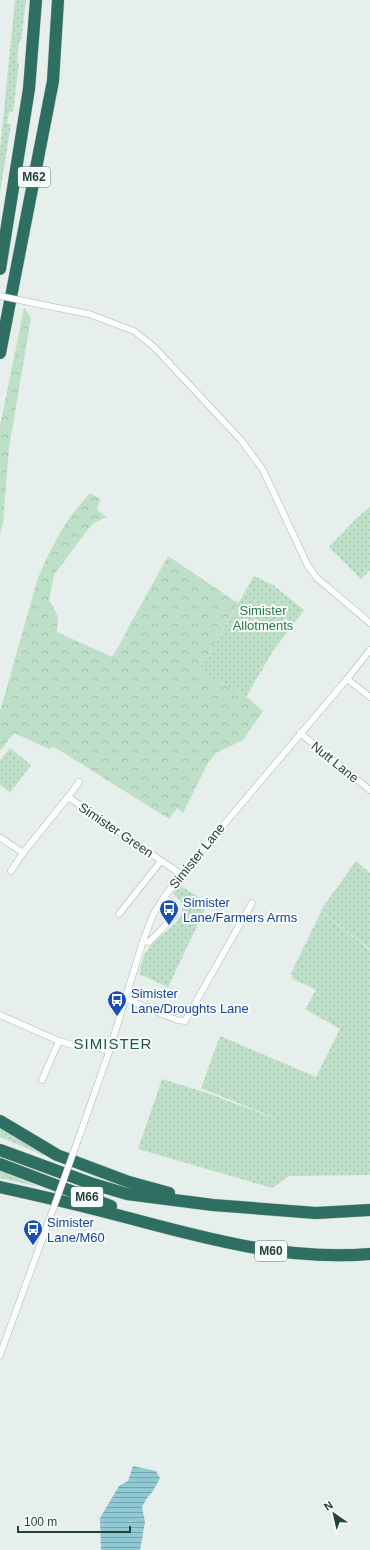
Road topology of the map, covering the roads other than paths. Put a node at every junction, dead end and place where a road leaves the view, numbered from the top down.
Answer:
1 (36, 0) edge
2 (58, 0) edge
3 (0, 268) edge
4 (0, 296) edge
5 (0, 353) edge
6 (370, 623) edge
7 (370, 650) edge
8 (348, 679) junction
9 (370, 697) edge
10 (300, 734) junction
11 (79, 782) dead end
12 (370, 790) edge
13 (68, 797) junction
14 (1, 838) edge
15 (23, 853) junction
16 (161, 861) junction
17 (10, 871) dead end
18 (182, 875) junction
19 (164, 897) junction
20 (252, 903) dead end
21 (119, 914) dead end
22 (143, 941) junction
23 (126, 999) junction
24 (0, 1015) edge
25 (59, 1041) junction
26 (109, 1052) junction
27 (42, 1080) dead end
28 (0, 1118) edge
29 (0, 1121) edge
30 (20, 1133) junction
31 (0, 1150) edge
32 (0, 1164) edge
33 (0, 1186) edge
34 (0, 1190) edge
35 (44, 1196) junction
36 (213, 1205) junction
37 (370, 1210) edge
38 (173, 1230) junction
39 (370, 1254) edge
40 (0, 1355) edge

1 - 3 highway, M62
2 - 5 highway, M62
4 - 6 street, bridge
7 - 8 street, Simister Lane
8 - 9 street
8 - 10 street, Simister Lane
10 - 12 street, Nutt Lane
10 - 18 street, Simister Lane
11 - 13 street
13 - 15 street, Simister Green
13 - 16 street, Simister Green
14 - 15 street
15 - 17 street, Simister Green
16 - 18 street, Simister Green
16 - 21 street
18 - 19 street, Simister Lane
19 - 22 street, Simister Lane
19 - 22 street
20 - 23 street
22 - 23 street, Simister Lane
23 - 26 street, Simister Lane
24 - 25 street
25 - 26 street
25 - 27 street
26 - 40 street, Simister Lane, bridge
28 - 30 highway
29 - 30 highway
30 - 36 highway
31 - 36 highway, M66
32 - 38 highway, M66
33 - 35 highway
34 - 35 highway
35 - 38 highway
36 - 37 highway
38 - 39 highway, M60

